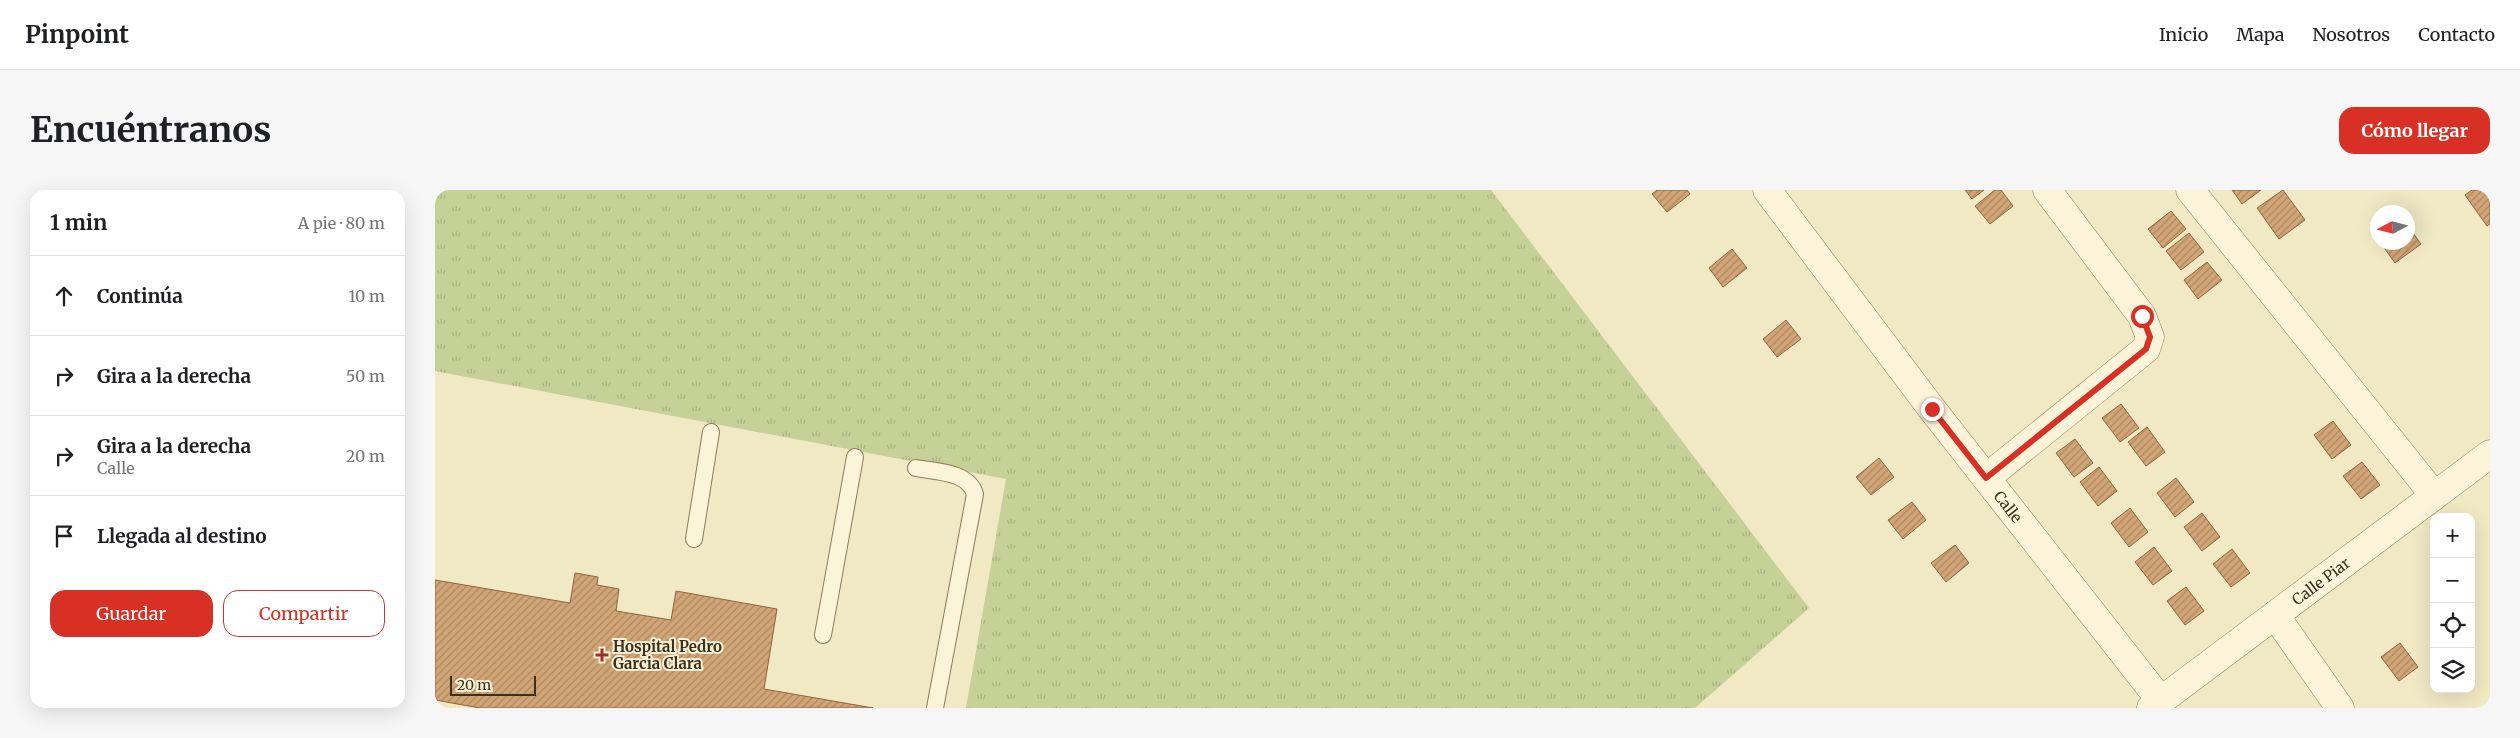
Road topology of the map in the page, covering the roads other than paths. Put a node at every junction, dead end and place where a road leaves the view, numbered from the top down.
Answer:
1 (1767, 190) edge
2 (2047, 190) edge
3 (2190, 190) edge
4 (711, 432) dead end
5 (2490, 454) edge
6 (855, 457) dead end
7 (916, 468) dead end
8 (1986, 478) junction
9 (2434, 495) junction
10 (694, 539) dead end
11 (2275, 615) junction
12 (823, 635) dead end
13 (2156, 704) edge
14 (935, 708) edge
15 (2340, 708) edge

1 - 8 street, Calle
2 - 8 street
3 - 9 street
4 - 10 lane
5 - 9 street, Calle Piar
6 - 12 lane
7 - 14 lane
8 - 13 street, Calle
9 - 11 street, Calle Piar
11 - 13 street, Calle Piar
11 - 15 street

